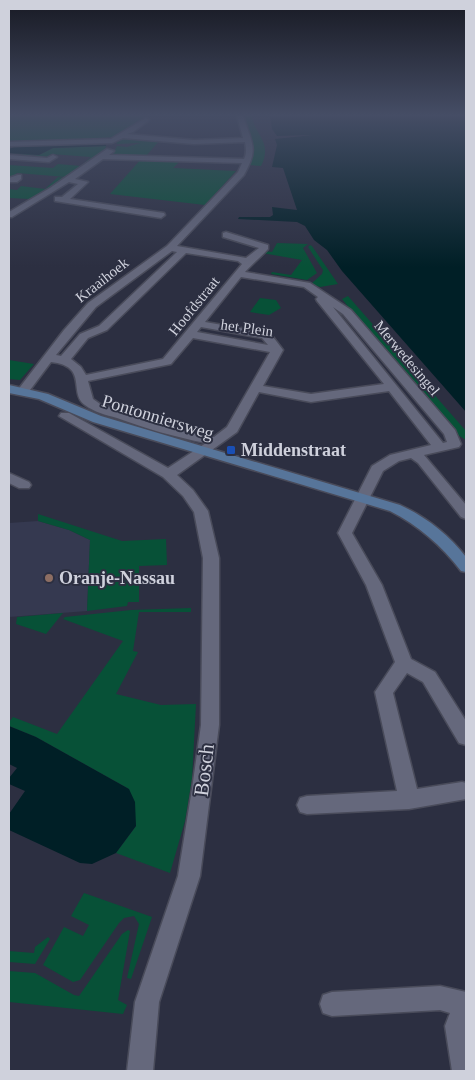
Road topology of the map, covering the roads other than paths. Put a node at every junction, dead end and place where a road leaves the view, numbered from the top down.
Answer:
1 (89, 166) edge
2 (244, 166) edge
3 (18, 177) dead end
4 (9, 180) edge
5 (68, 180) junction
6 (39, 198) junction
7 (64, 200) junction
8 (9, 215) edge
9 (161, 215) dead end
10 (226, 234) dead end
11 (170, 248) junction
12 (184, 250) junction
13 (246, 262) junction
14 (239, 274) junction
15 (316, 289) junction
16 (199, 324) junction
17 (190, 334) junction
18 (277, 350) junction
19 (48, 358) junction
20 (65, 359) junction
21 (82, 379) junction
22 (392, 386) junction
23 (255, 388) junction
24 (9, 389) edge
25 (23, 391) junction
26 (65, 416) dead end
27 (217, 442) junction
28 (439, 447) junction
29 (203, 451) junction
30 (413, 454) junction
31 (168, 474) junction
32 (9, 477) edge
33 (24, 485) dead end
34 (362, 498) junction
35 (466, 514) edge
36 (466, 567) edge
37 (404, 663) junction
38 (466, 736) edge
39 (465, 795) edge
40 (409, 800) junction
41 (307, 805) dead end
42 (332, 1004) dead end
43 (466, 1004) edge
44 (140, 1071) edge
45 (465, 1071) edge

1 - 5 street
2 - 11 street, Kraaihoek
3 - 4 street
5 - 6 street
5 - 7 street
6 - 7 street
6 - 8 street
7 - 9 street
10 - 13 street
11 - 12 street, Hoofdstraat
11 - 19 street, Kraaihoek
12 - 13 street, Hoofdstraat
12 - 20 street
13 - 14 street, Hoofdstraat
14 - 15 street, Merwedesingel
14 - 16 street, Hoofdstraat
15 - 22 street, Merwedesingel
15 - 28 street, Merwedesingel
16 - 17 street, Hoofdstraat
16 - 18 street, het Plein
17 - 18 street, het Plein
17 - 21 street, Hoofdstraat
18 - 23 street
19 - 20 street
19 - 25 street, Kraaihoek
20 - 21 street
21 - 27 street
22 - 23 street
22 - 28 street, Merwedesingel
23 - 27 street
24 - 25 street, Pontonniersweg
25 - 29 street, Pontonniersweg
26 - 31 street
27 - 29 street
28 - 30 street, Merwedesingel
29 - 31 street
29 - 34 street, Pontonniersweg
30 - 34 street, Merwedesingel
30 - 35 street
31 - 44 street, Bosch
32 - 33 street
34 - 36 street, Pontonniersweg
34 - 37 street, Merwedesingel
37 - 38 street
37 - 40 street
39 - 40 street
40 - 41 street
42 - 43 street
43 - 45 street

